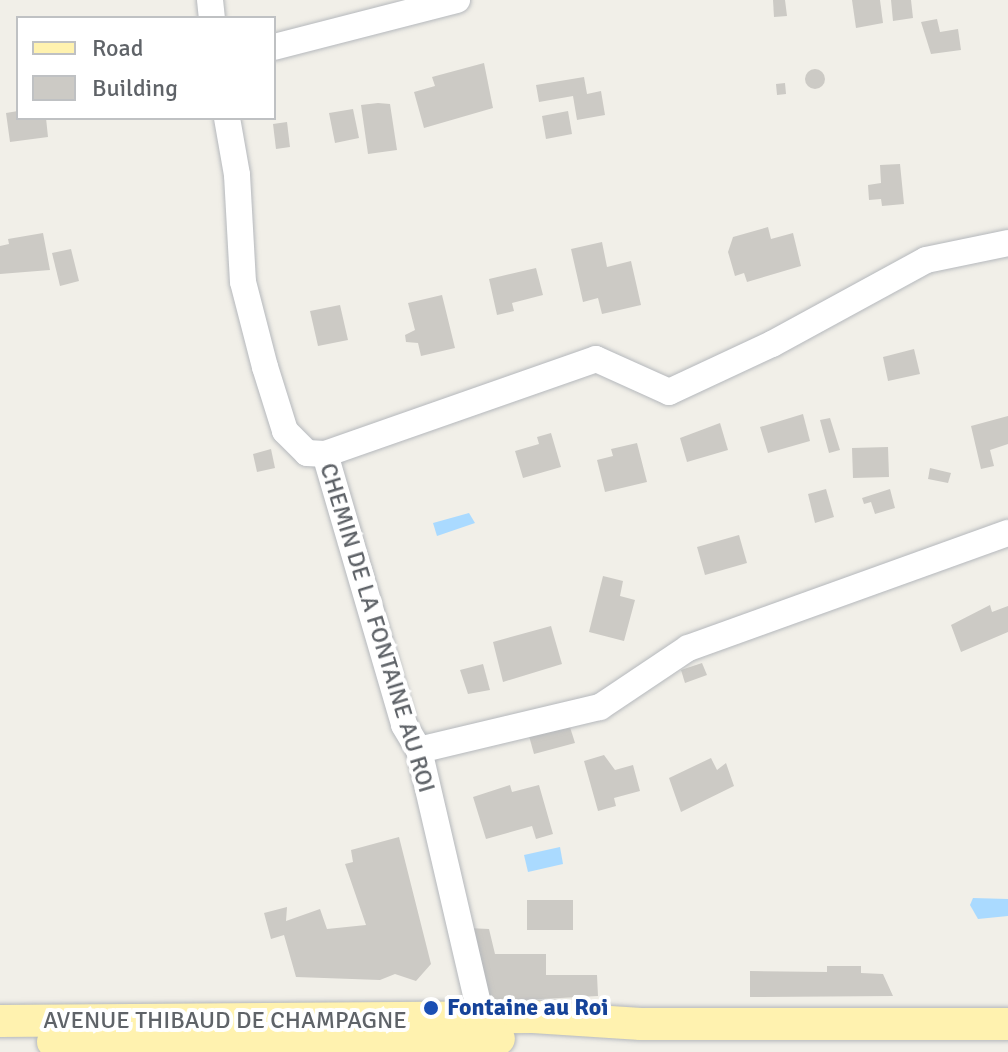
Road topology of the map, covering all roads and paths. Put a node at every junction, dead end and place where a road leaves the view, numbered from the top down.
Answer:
1 (457, 0) edge
2 (276, 46) edge
3 (227, 120) edge
4 (1008, 243) edge
5 (325, 454) junction
6 (1008, 533) edge
7 (419, 750) junction
8 (0, 1021) edge
9 (1008, 1024) edge
10 (480, 1030) junction
11 (0, 1041) edge
12 (194, 1044) edge
13 (84, 1048) edge

1 - 2 street
3 - 5 street, CHEMIN DE LA FONTAINE AU ROI
4 - 5 street
5 - 7 street, CHEMIN DE LA FONTAINE AU ROI
6 - 7 street
7 - 10 street, CHEMIN DE LA FONTAINE AU ROI
8 - 12 main road, AVENUE THIBAUD DE CHAMPAGNE
9 - 10 main road, AVENUE THIBAUD DE CHAMPAGNE
10 - 12 main road, AVENUE THIBAUD DE CHAMPAGNE
11 - 13 main road, AVENUE THIBAUD DE CHAMPAGNE
12 - 13 main road, AVENUE THIBAUD DE CHAMPAGNE

